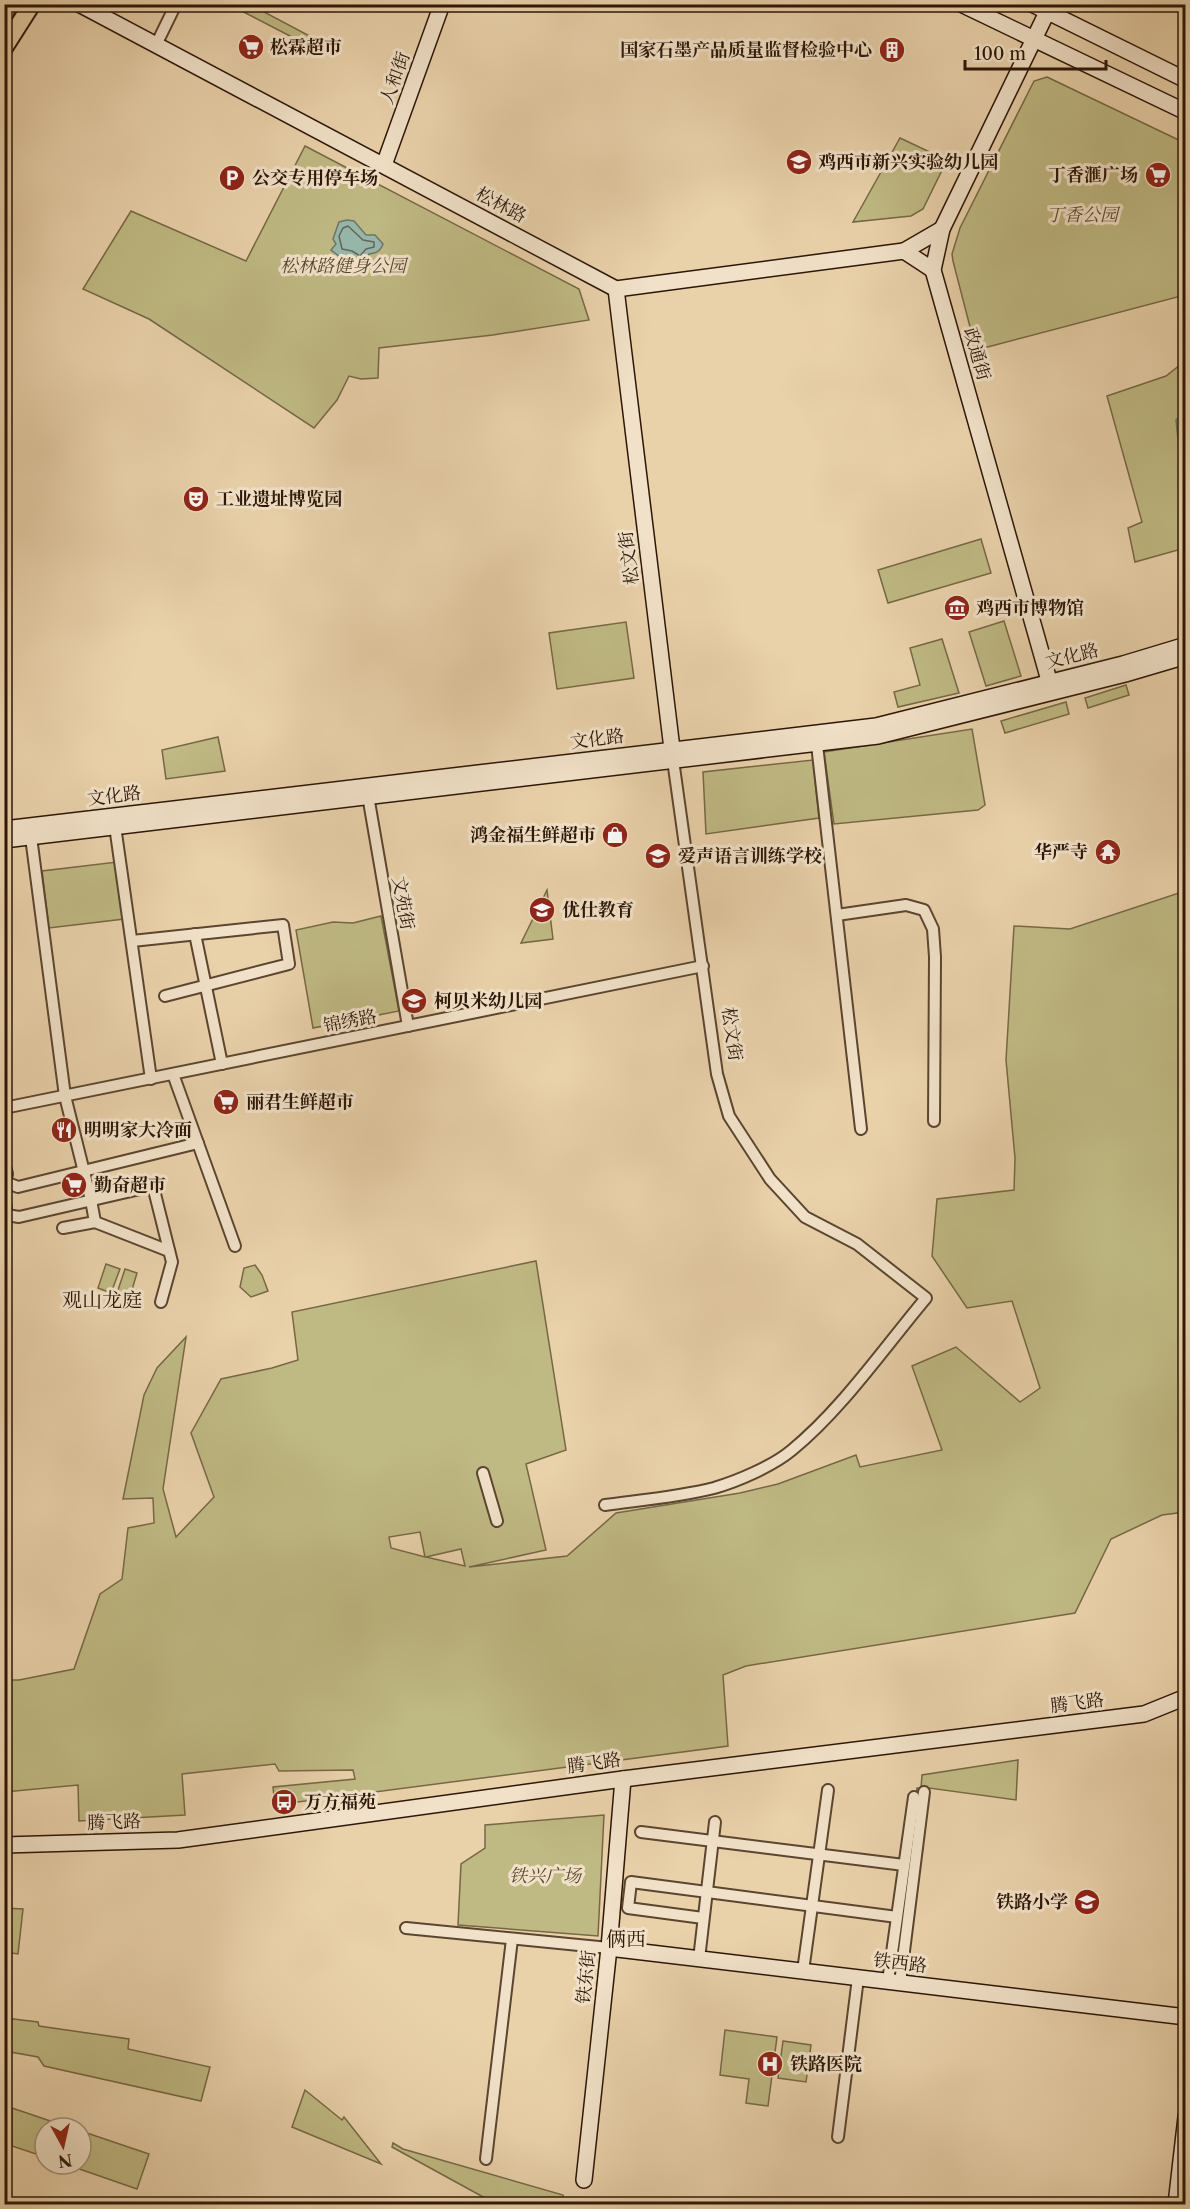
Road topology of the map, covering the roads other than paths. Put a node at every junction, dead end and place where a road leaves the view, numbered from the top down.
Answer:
1 (9, 4) edge
2 (32, 4) edge
3 (79, 4) edge
4 (176, 4) edge
5 (442, 4) edge
6 (961, 4) edge
7 (1032, 4) edge
8 (1050, 8) edge
9 (4, 17) edge
10 (1034, 39) junction
11 (156, 45) junction
12 (4, 48) edge
13 (1185, 80) edge
14 (1185, 112) edge
15 (384, 165) junction
16 (942, 229) junction
17 (904, 251) junction
18 (933, 270) junction
19 (616, 289) junction
20 (1185, 645) edge
21 (1185, 656) edge
22 (1051, 687) junction
23 (817, 738) junction
24 (672, 755) junction
25 (367, 791) junction
26 (115, 826) junction
27 (4, 829) edge
28 (31, 837) junction
29 (4, 840) edge
30 (837, 915) junction
31 (195, 934) junction
32 (132, 941) junction
33 (703, 966) junction
34 (206, 985) junction
35 (165, 996) dead end
36 (408, 1026) junction
37 (222, 1064) junction
38 (173, 1074) junction
39 (151, 1078) junction
40 (65, 1096) junction
41 (4, 1108) edge
42 (934, 1121) dead end
43 (861, 1129) dead end
44 (198, 1143) junction
45 (4, 1162) edge
46 (5, 1183) edge
47 (4, 1195) edge
48 (91, 1200) junction
49 (95, 1222) junction
50 (63, 1228) dead end
51 (235, 1246) dead end
52 (169, 1251) junction
53 (161, 1302) dead end
54 (483, 1473) dead end
55 (605, 1505) dead end
56 (497, 1521) dead end
57 (1185, 1697) edge
58 (623, 1779) junction
59 (828, 1790) dead end
60 (715, 1822) dead end
61 (641, 1832) dead end
62 (712, 1841) junction
63 (4, 1845) edge
64 (819, 1854) junction
65 (904, 1865) junction
66 (706, 1892) junction
67 (812, 1906) junction
68 (897, 1917) junction
69 (703, 1918) junction
70 (406, 1928) dead end
71 (512, 1939) junction
72 (609, 1948) junction
73 (699, 1959) junction
74 (803, 1971) junction
75 (858, 1978) junction
76 (894, 1982) junction
77 (1185, 2017) edge
78 (1185, 2117) edge
79 (838, 2137) dead end
80 (486, 2159) dead end
81 (584, 2180) dead end
82 (1176, 2205) edge

1 - 9 street
2 - 12 main road
3 - 11 street, 松林路
4 - 11 street
5 - 15 street, 人和街
6 - 10 street
7 - 8 street
8 - 10 street, 政通街
8 - 13 street
10 - 14 street
10 - 16 street, 政通街
11 - 15 street, 松林路
15 - 19 street, 松林路
16 - 17 street
16 - 18 street, 政通街
17 - 18 street
17 - 19 street
18 - 22 street, 政通街
19 - 24 street, 松文街
20 - 22 street, 文化路
21 - 22 street, 文化路
22 - 23 street, 文化路
23 - 24 street, 文化路
23 - 30 street
24 - 25 street, 文化路
24 - 33 street, 松文街
25 - 26 street, 文化路
25 - 27 street, 文化路
25 - 36 street, 文苑街
26 - 28 street, 文化路
26 - 32 street
28 - 29 street, 文化路
28 - 40 street
30 - 42 street
30 - 43 street
31 - 32 street
31 - 34 street
31 - 34 street
32 - 39 street
33 - 36 street, 锦绣路
33 - 55 street, 松文街
34 - 35 street
34 - 37 street
36 - 37 street, 锦绣路
37 - 38 street, 锦绣路
38 - 39 street, 锦绣路
38 - 44 street
39 - 40 street, 锦绣路
40 - 41 street, 锦绣路
40 - 48 street
44 - 46 street
44 - 51 street
45 - 46 street
47 - 48 street
48 - 49 street
48 - 52 street
49 - 50 street
49 - 52 street
52 - 53 street
54 - 56 street
57 - 58 street, 腾飞路
58 - 63 street, 腾飞路
58 - 72 street, 铁东街
59 - 64 street
60 - 62 street
61 - 62 street
62 - 64 street
62 - 66 street
64 - 65 street
64 - 67 street
65 - 68 street
65 - 76 street
66 - 67 street
66 - 69 street
66 - 69 street
67 - 68 street
67 - 74 street
68 - 76 street
69 - 73 street
70 - 71 street
71 - 72 street
71 - 80 street
72 - 73 street, 铁西路
72 - 81 street, 铁东街
73 - 74 street, 铁西路
74 - 75 street, 铁西路
75 - 76 street, 铁西路
75 - 79 street
76 - 77 street, 铁西路
78 - 82 street

